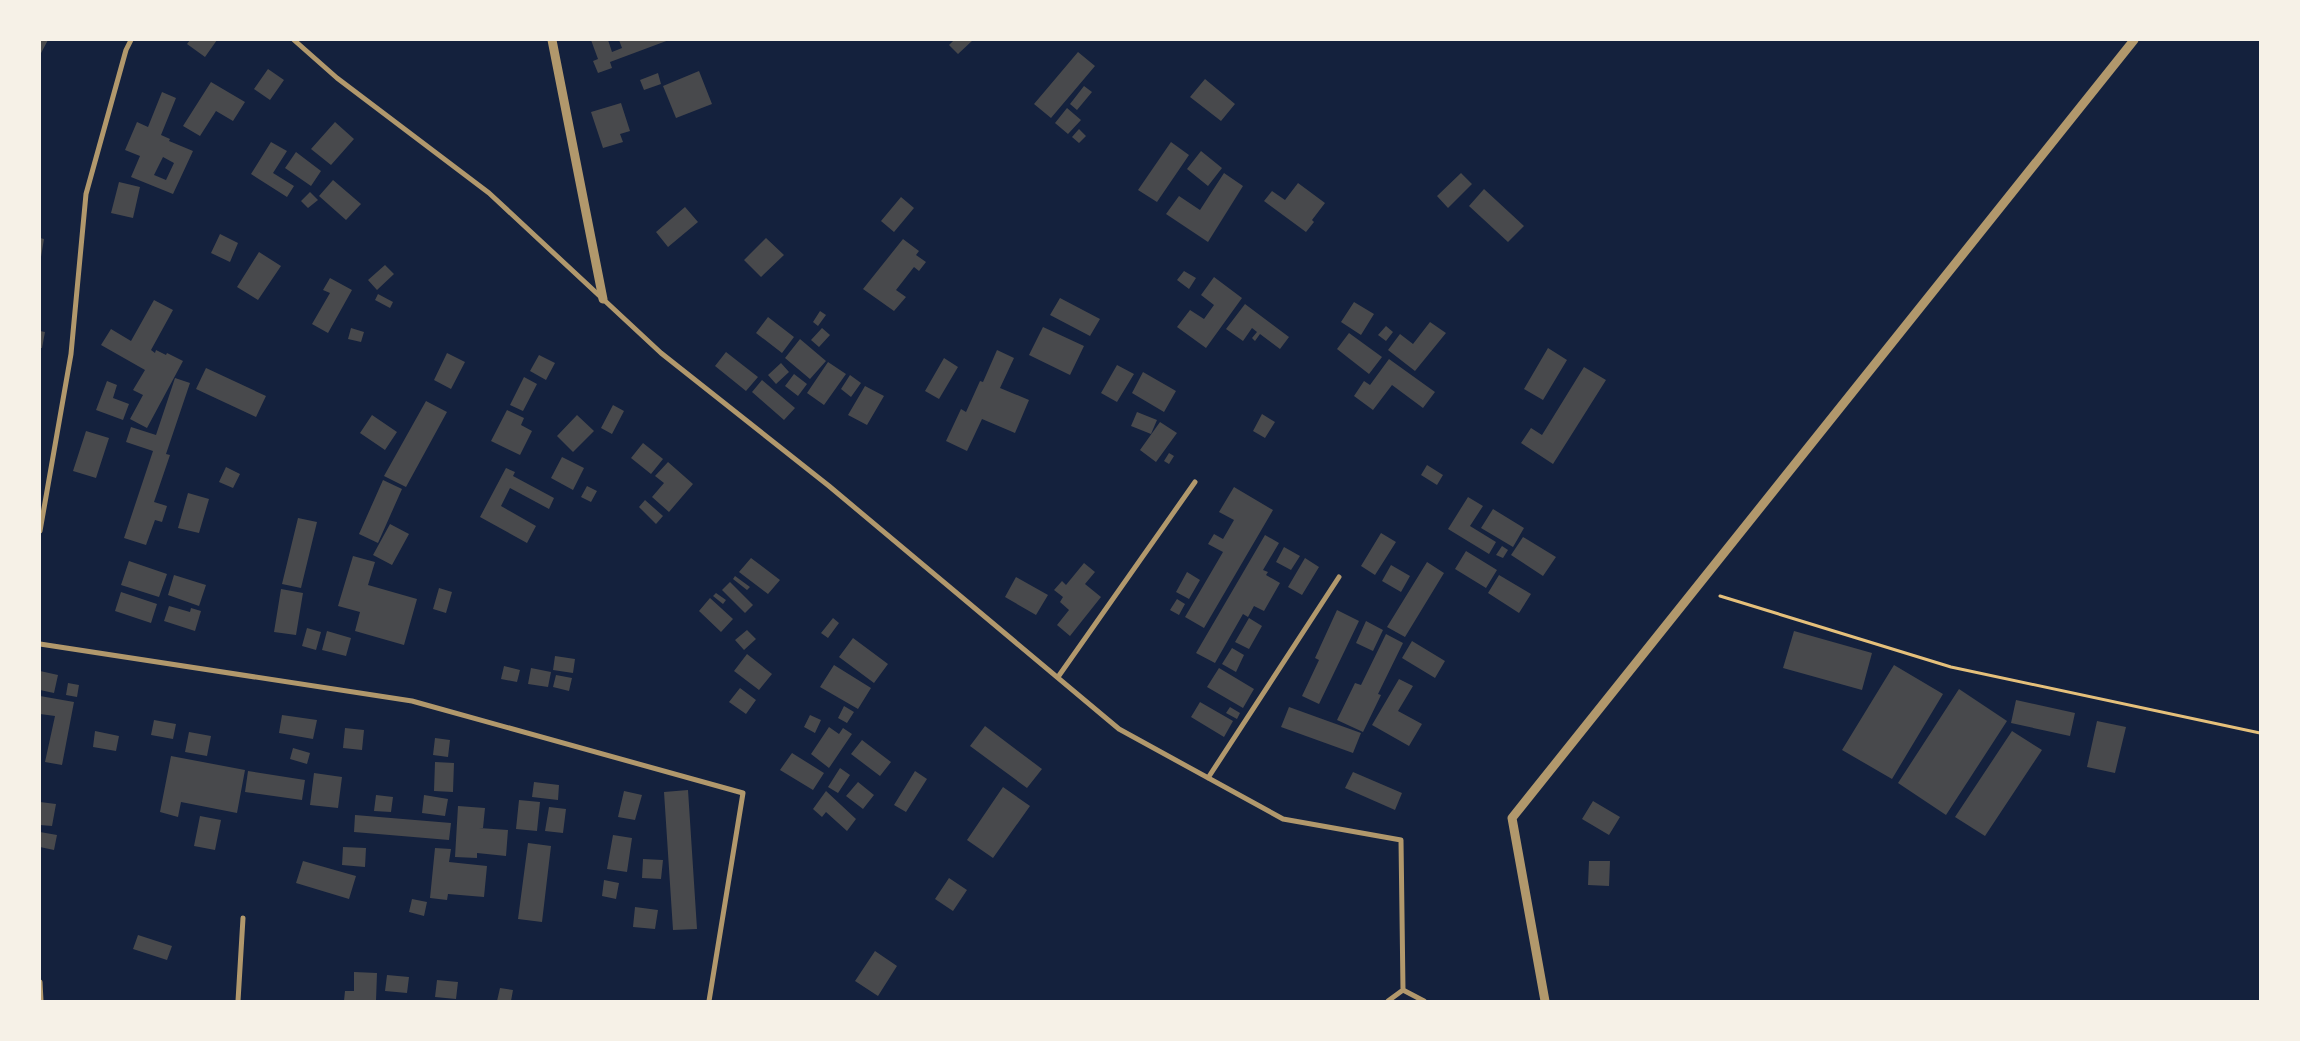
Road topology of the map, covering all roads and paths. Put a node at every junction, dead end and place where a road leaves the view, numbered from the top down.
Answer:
1 (131, 40) edge
2 (294, 40) edge
3 (552, 40) edge
4 (2134, 40) edge
5 (603, 299) junction
6 (1195, 482) dead end
7 (40, 530) edge
8 (1339, 577) dead end
9 (1696, 588) junction
10 (40, 644) edge
11 (1058, 677) junction
12 (2260, 733) edge
13 (1208, 778) junction
14 (243, 918) dead end
15 (40, 982) edge
16 (1403, 990) junction
17 (41, 1001) edge
18 (238, 1001) edge
19 (709, 1001) edge
20 (1388, 1001) edge
21 (1424, 1001) edge
22 (1545, 1001) edge

1 - 7 street
2 - 5 street
3 - 5 street
4 - 9 street
5 - 11 street
6 - 11 street
8 - 13 street
9 - 12 path
9 - 22 street
10 - 19 street
11 - 13 street
13 - 16 street
14 - 18 street
15 - 17 street
16 - 20 street
16 - 21 street

